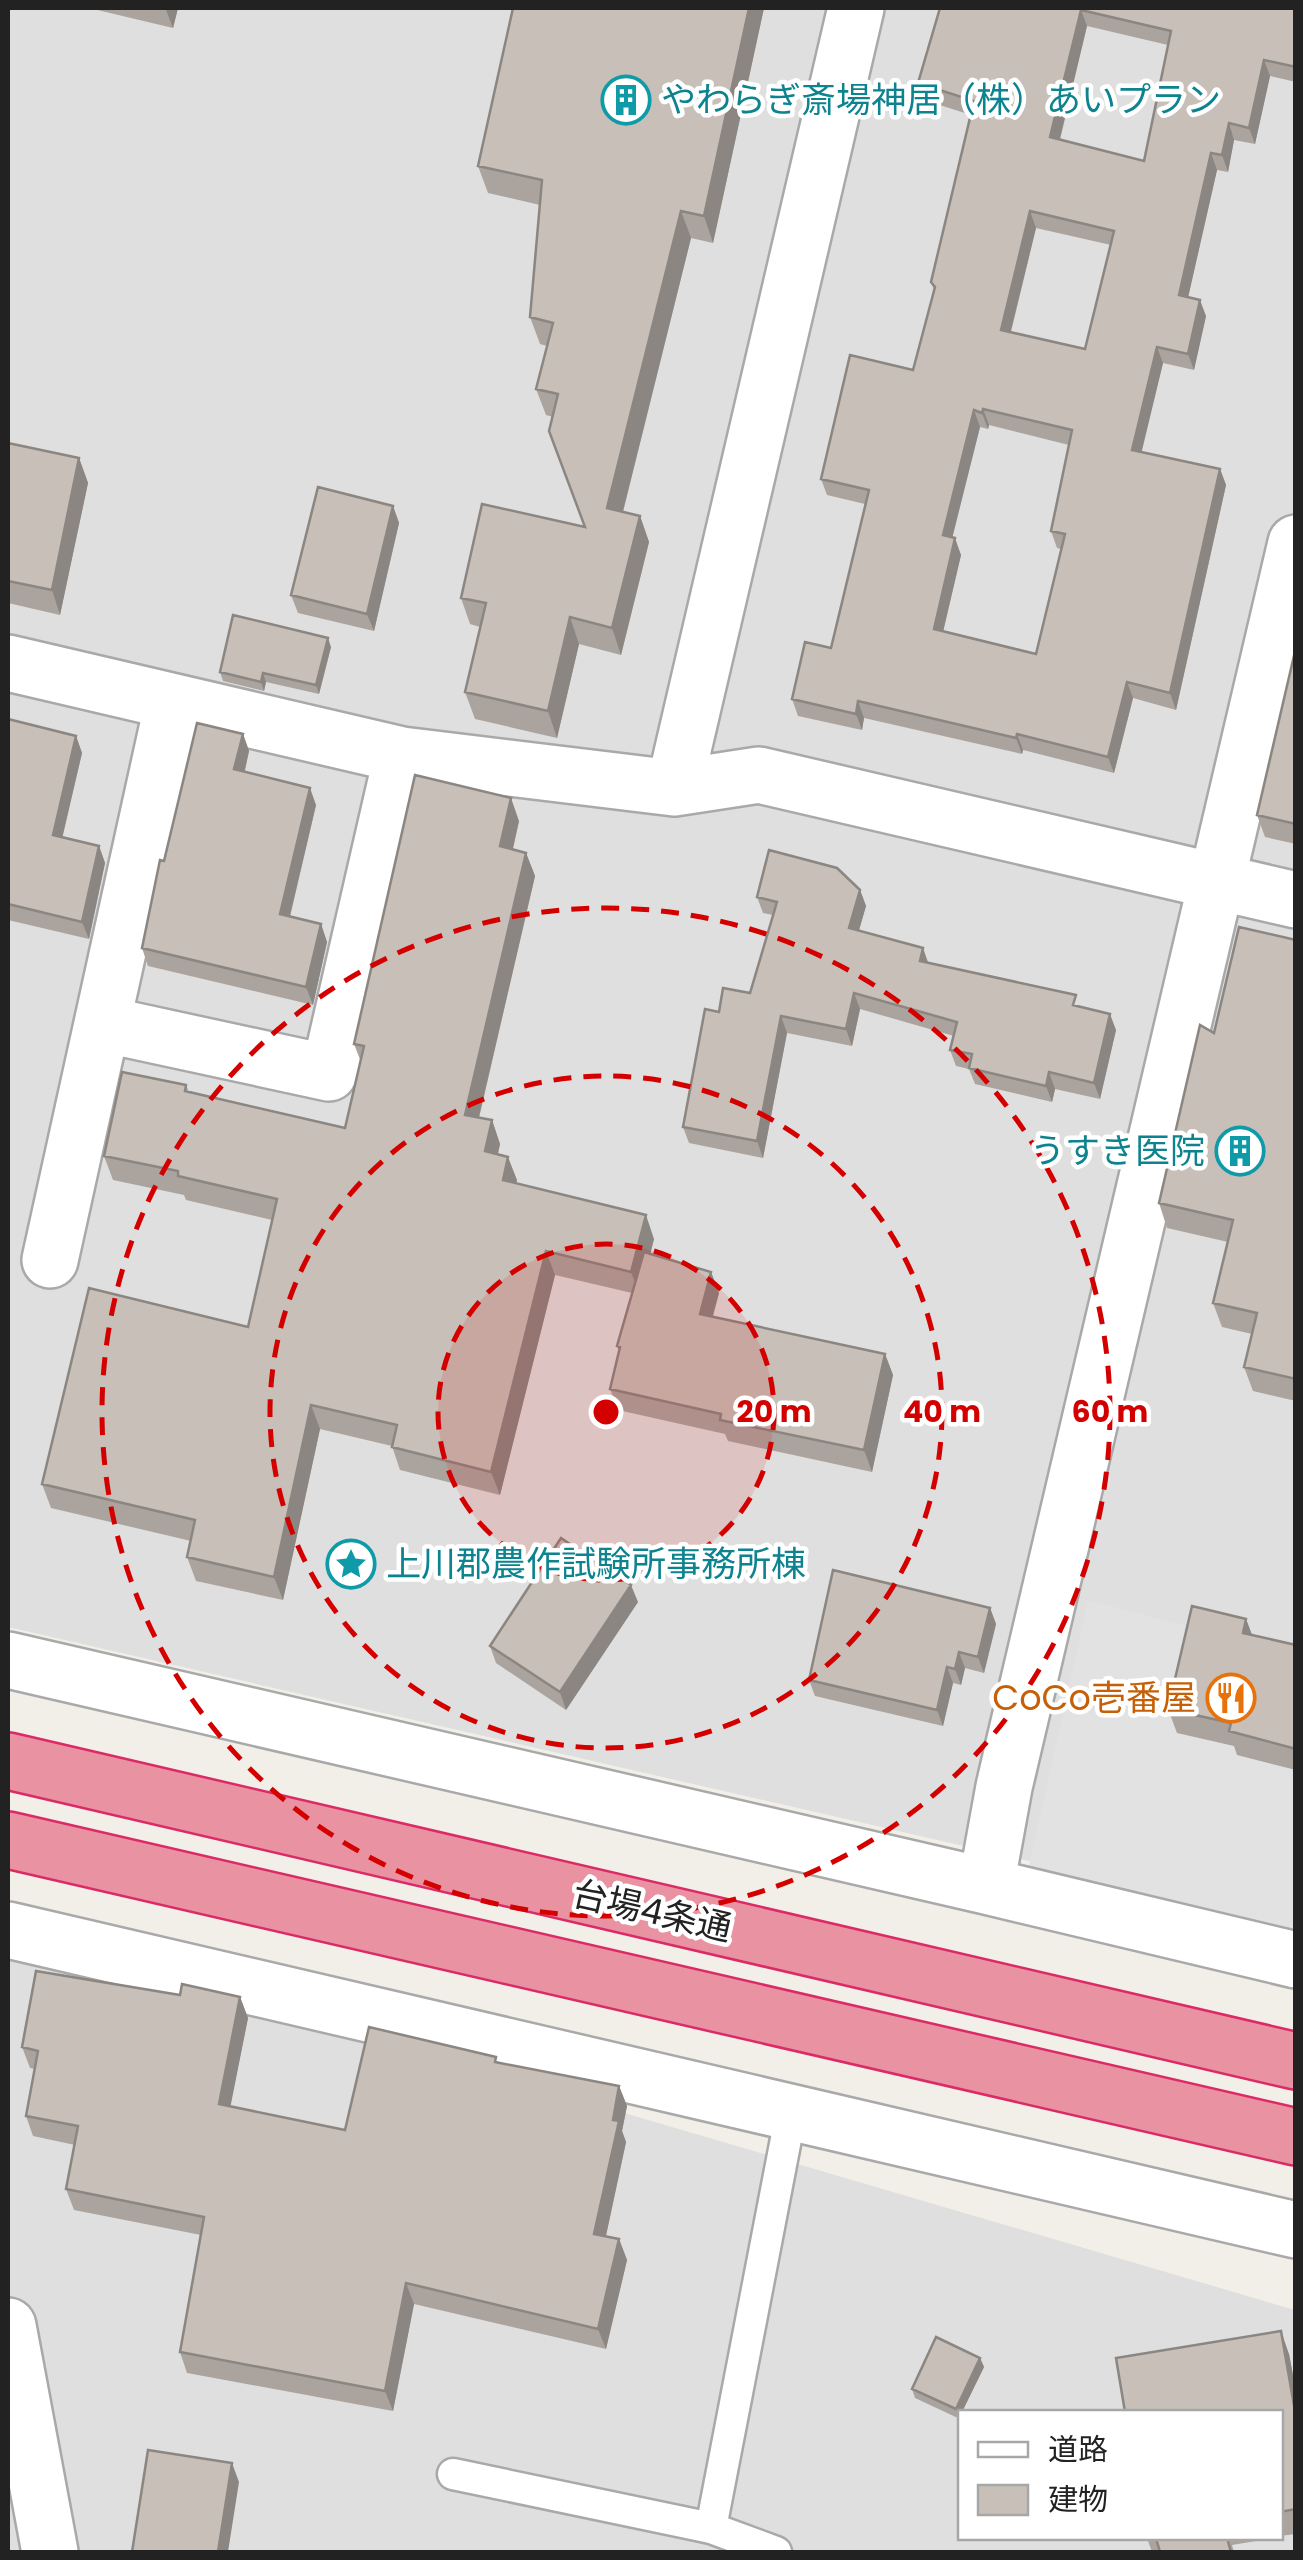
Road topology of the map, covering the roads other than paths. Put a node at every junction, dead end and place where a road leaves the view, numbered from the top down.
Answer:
1 (856, 8) edge
2 (1296, 542) edge
3 (8, 663) edge
4 (172, 702) junction
5 (402, 755) junction
6 (674, 788) junction
7 (1217, 882) junction
8 (1296, 900) edge
9 (103, 1024) junction
10 (50, 1260) dead end
11 (8, 1660) edge
12 (8, 1761) edge
13 (8, 1840) edge
14 (986, 1886) junction
15 (8, 1930) edge
16 (1296, 1960) edge
17 (1296, 2061) edge
18 (791, 2113) junction
19 (1296, 2137) edge
20 (1296, 2230) edge
21 (8, 2326) edge
22 (453, 2474) dead end
23 (711, 2528) junction
24 (50, 2552) edge
25 (776, 2552) edge

1 - 6 street
2 - 7 street
3 - 4 street
4 - 5 street
4 - 9 street
5 - 6 street
5 - 9 street
6 - 7 street
7 - 8 street
7 - 14 street
9 - 10 street
11 - 14 street
12 - 17 highway, 台場4条通
13 - 19 highway
14 - 16 street
15 - 18 street
18 - 20 street
18 - 23 lane
21 - 24 street
22 - 23 lane
23 - 25 lane

